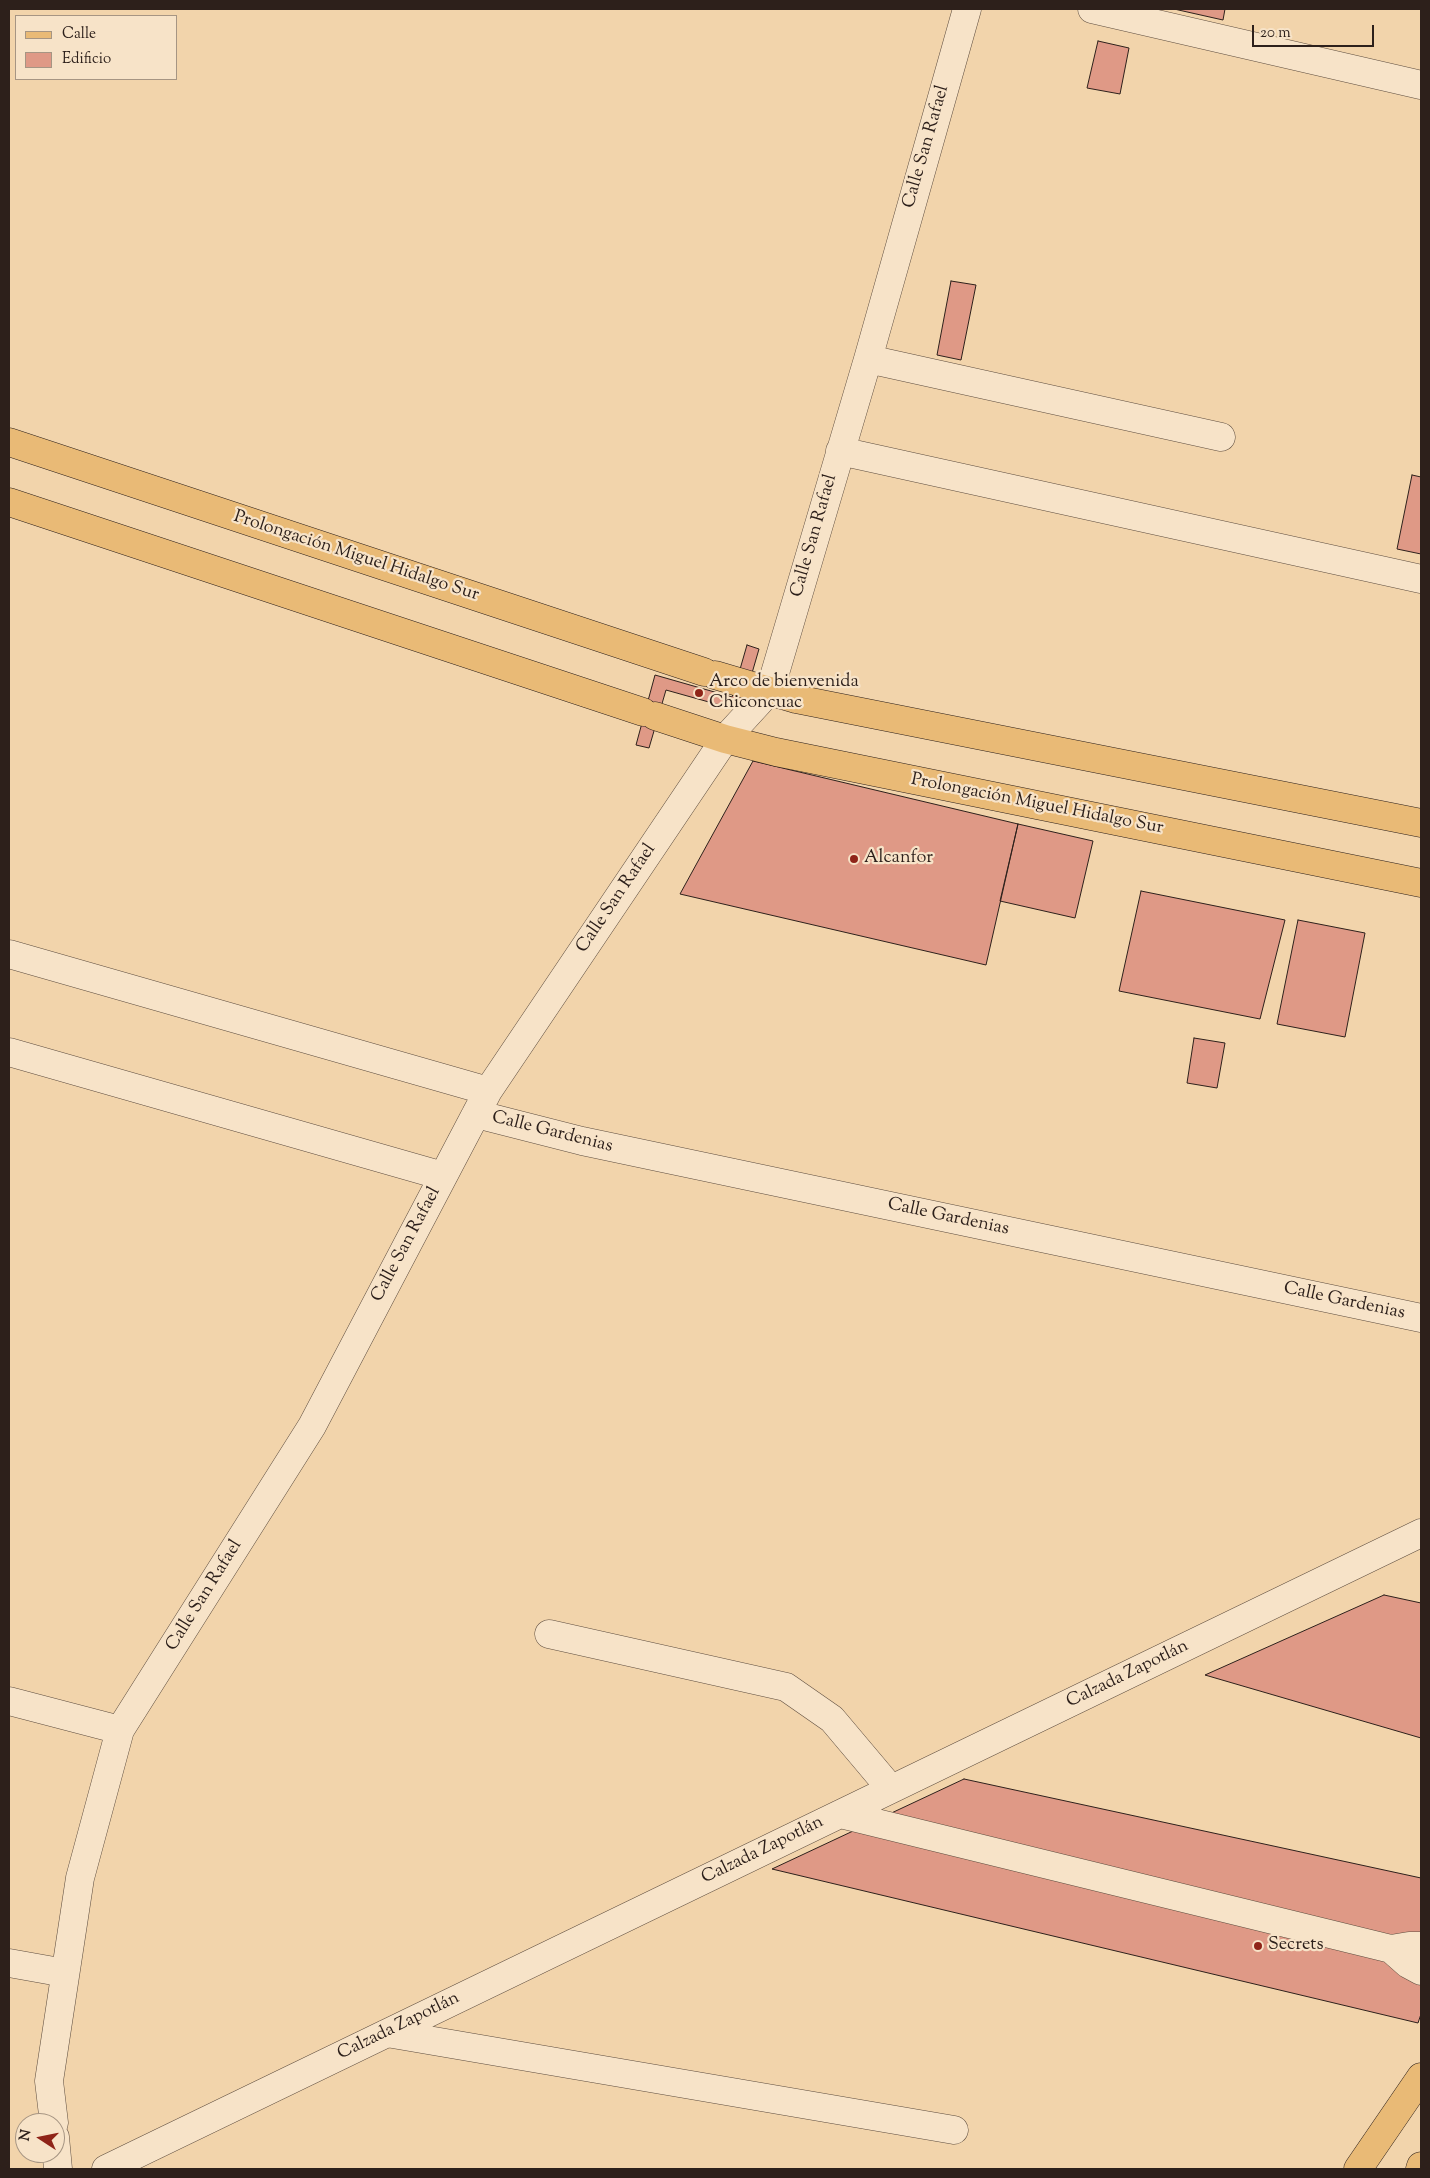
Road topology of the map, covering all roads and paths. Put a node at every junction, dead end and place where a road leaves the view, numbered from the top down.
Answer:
1 (966, 9) edge
2 (1092, 9) edge
3 (1421, 85) edge
4 (868, 358) junction
5 (1221, 437) dead end
6 (9, 442) edge
7 (840, 450) junction
8 (9, 502) edge
9 (1421, 579) edge
10 (770, 690) junction
11 (725, 739) junction
12 (1421, 823) edge
13 (1421, 883) edge
14 (9, 954) edge
15 (9, 1052) edge
16 (482, 1103) junction
17 (443, 1176) junction
18 (1421, 1318) edge
19 (1421, 1533) edge
20 (549, 1634) dead end
21 (9, 1701) edge
22 (120, 1730) junction
23 (891, 1790) junction
24 (840, 1814) junction
25 (1421, 1946) edge
26 (1391, 1950) junction
27 (9, 1963) edge
28 (1421, 1971) edge
29 (65, 1973) junction
30 (387, 2033) junction
31 (1421, 2077) edge
32 (53, 2113) edge
33 (954, 2130) dead end
34 (1421, 2166) edge
35 (106, 2169) edge
36 (1358, 2169) edge
37 (1420, 2169) edge

1 - 4 street, Calle San Rafael
2 - 3 street
4 - 5 street
4 - 7 street, Calle San Rafael
6 - 10 main road, Prolongación Miguel Hidalgo Sur
7 - 9 street
7 - 10 street, Calle San Rafael
8 - 11 main road, Prolongación Miguel Hidalgo Sur
10 - 11 street, Calle San Rafael
10 - 12 main road, Prolongación Miguel Hidalgo Sur
11 - 13 main road, Prolongación Miguel Hidalgo Sur
11 - 16 street, Calle San Rafael
14 - 16 street, Calle Gardenias
15 - 17 street
16 - 17 street, Calle San Rafael
16 - 18 street, Calle Gardenias
17 - 22 street, Calle San Rafael
19 - 23 street, Calzada Zapotlán
20 - 23 street
21 - 22 street
22 - 29 street, Calle San Rafael
23 - 24 street, Calzada Zapotlán
24 - 26 street
24 - 30 street, Calzada Zapotlán
25 - 26 street
26 - 28 street
27 - 29 street
29 - 32 street, Calle San Rafael
30 - 33 street
30 - 35 street, Calzada Zapotlán
31 - 36 main road
34 - 37 main road

